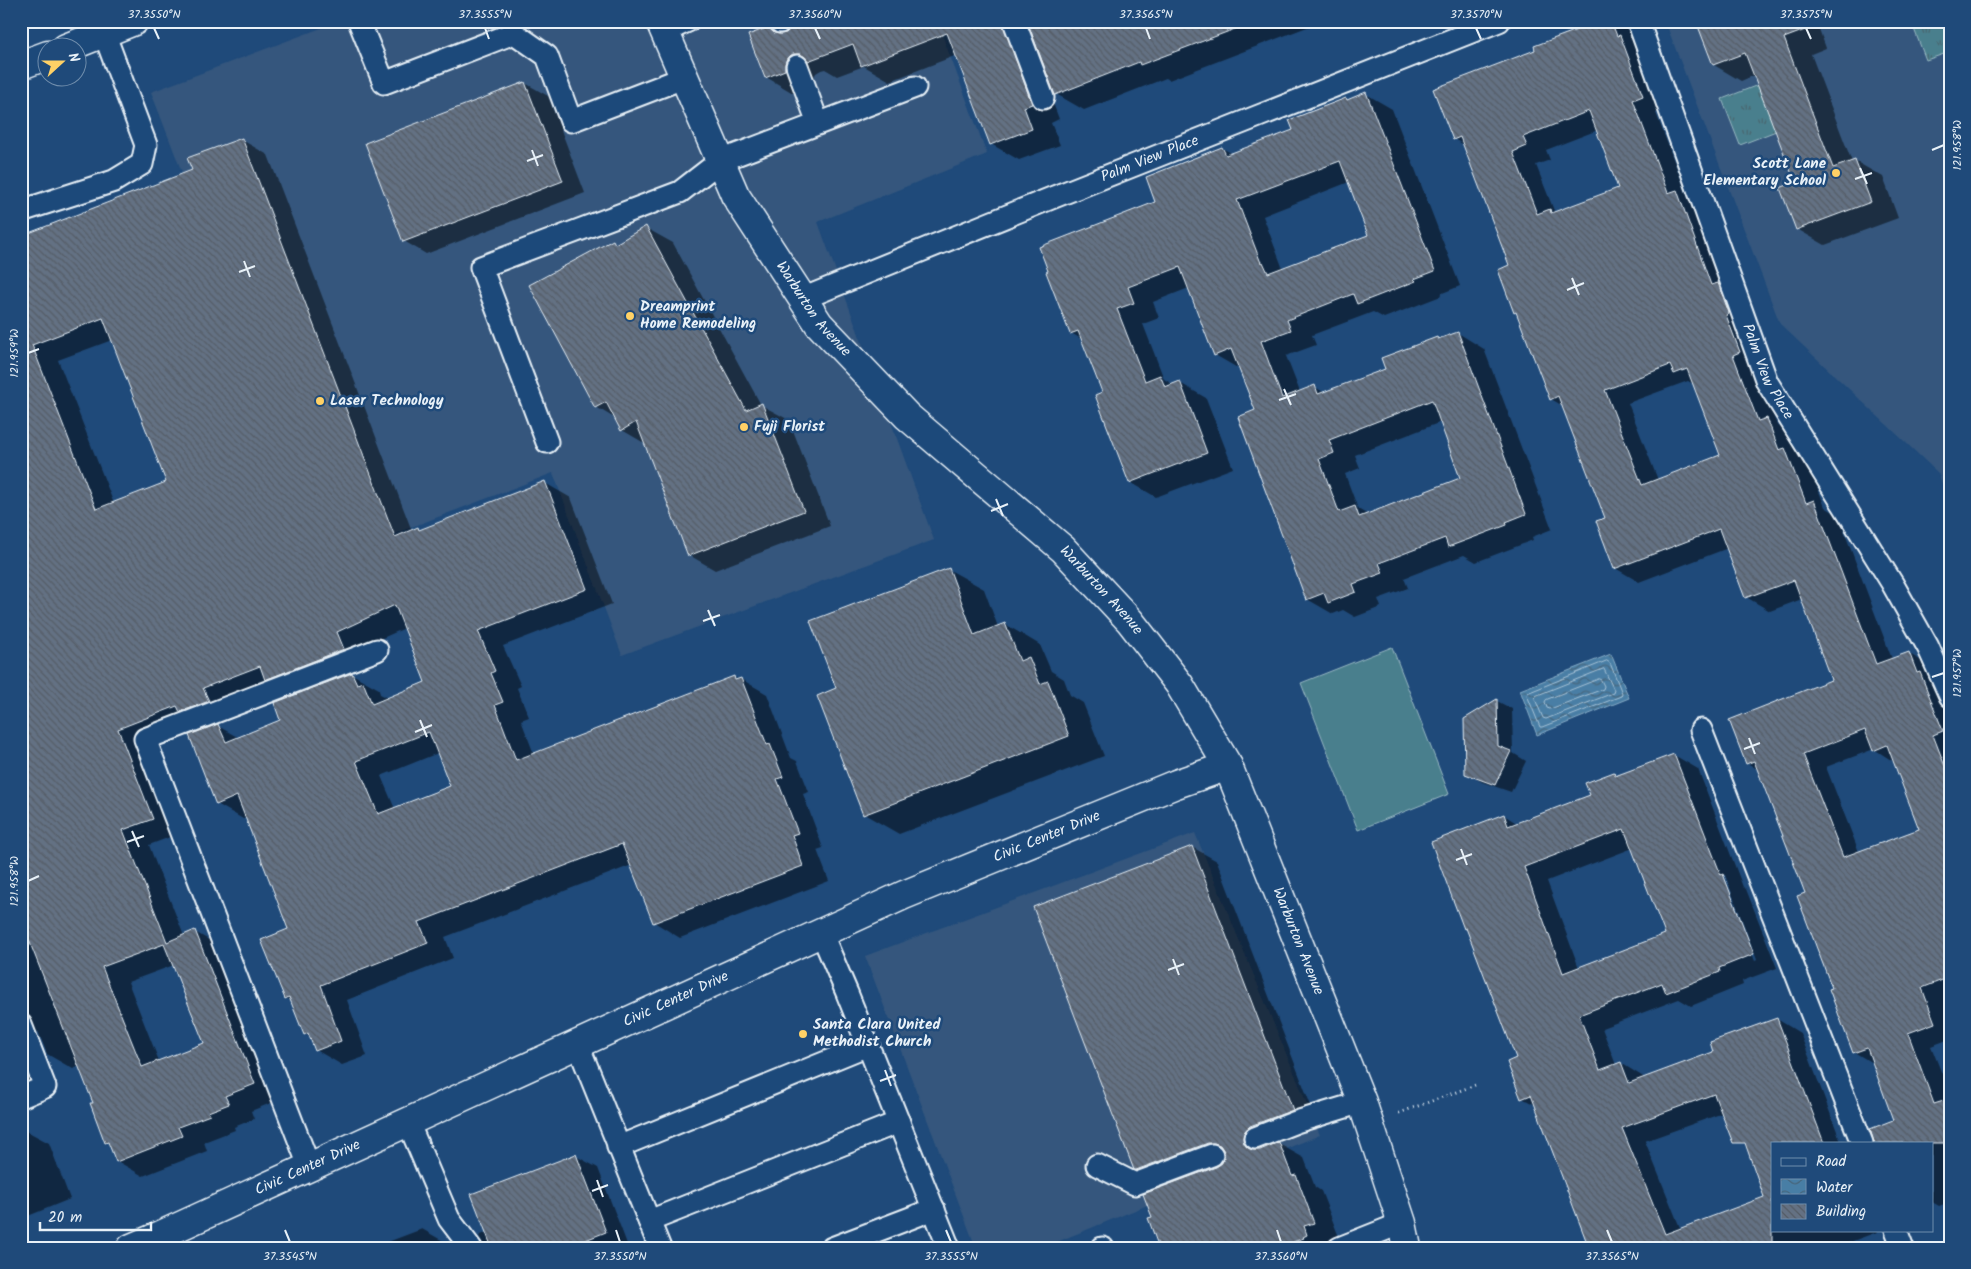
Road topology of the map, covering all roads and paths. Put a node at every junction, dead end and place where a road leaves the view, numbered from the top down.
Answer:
1 (134, 21) edge
2 (359, 21) edge
3 (1014, 21) edge
4 (1499, 21) edge
5 (1638, 21) edge
6 (670, 25) edge
7 (104, 33) junction
8 (88, 39) edge
9 (38, 59) edge
10 (21, 65) edge
11 (797, 66) dead end
12 (683, 78) junction
13 (915, 87) dead end
14 (1043, 98) dead end
15 (818, 123) junction
16 (720, 161) junction
17 (21, 211) edge
18 (802, 299) junction
19 (547, 442) dead end
20 (377, 650) dead end
21 (1950, 696) edge
22 (1701, 730) dead end
23 (1228, 766) junction
24 (821, 932) junction
25 (21, 1025) edge
26 (578, 1045) junction
27 (868, 1045) junction
28 (1478, 1084) dead end
29 (21, 1097) edge
30 (1362, 1102) junction
31 (1415, 1107) dead end
32 (408, 1122) junction
33 (899, 1122) junction
34 (1255, 1138) dead end
35 (1862, 1142) edge
36 (618, 1146) junction
37 (1212, 1155) dead end
38 (1097, 1165) dead end
39 (309, 1166) junction
40 (934, 1209) junction
41 (649, 1221) junction
42 (1897, 1232) edge
43 (1404, 1236) edge
44 (146, 1245) edge
45 (471, 1248) edge
46 (660, 1248) edge
47 (832, 1248) edge
48 (949, 1248) edge
49 (1339, 1248) edge
50 (1903, 1248) edge

1 - 7 street
2 - 12 lane
3 - 14 lane
4 - 18 lane, Palm View Place
5 - 21 lane, Palm View Place
6 - 12 street, Warburton Avenue
7 - 8 street
7 - 17 lane
9 - 10 street
11 - 15 lane
12 - 16 street, Warburton Avenue
13 - 15 lane
15 - 16 lane
16 - 18 street, Warburton Avenue
16 - 19 lane
18 - 23 street, Warburton Avenue
20 - 39 lane
22 - 35 lane
23 - 24 street, Civic Center Drive
23 - 30 street, Warburton Avenue
24 - 26 street, Civic Center Drive
24 - 27 lane
25 - 29 lane
26 - 32 street, Civic Center Drive
26 - 36 lane
27 - 33 lane
27 - 36 lane
28 - 31 path
30 - 34 lane
30 - 43 street, Warburton Avenue
32 - 39 street, Civic Center Drive
32 - 45 lane
33 - 40 lane
33 - 41 lane
36 - 41 lane
37 - 38 lane
39 - 44 street, Civic Center Drive
40 - 47 lane
40 - 48 lane
41 - 46 lane
42 - 50 lane
43 - 49 lane

